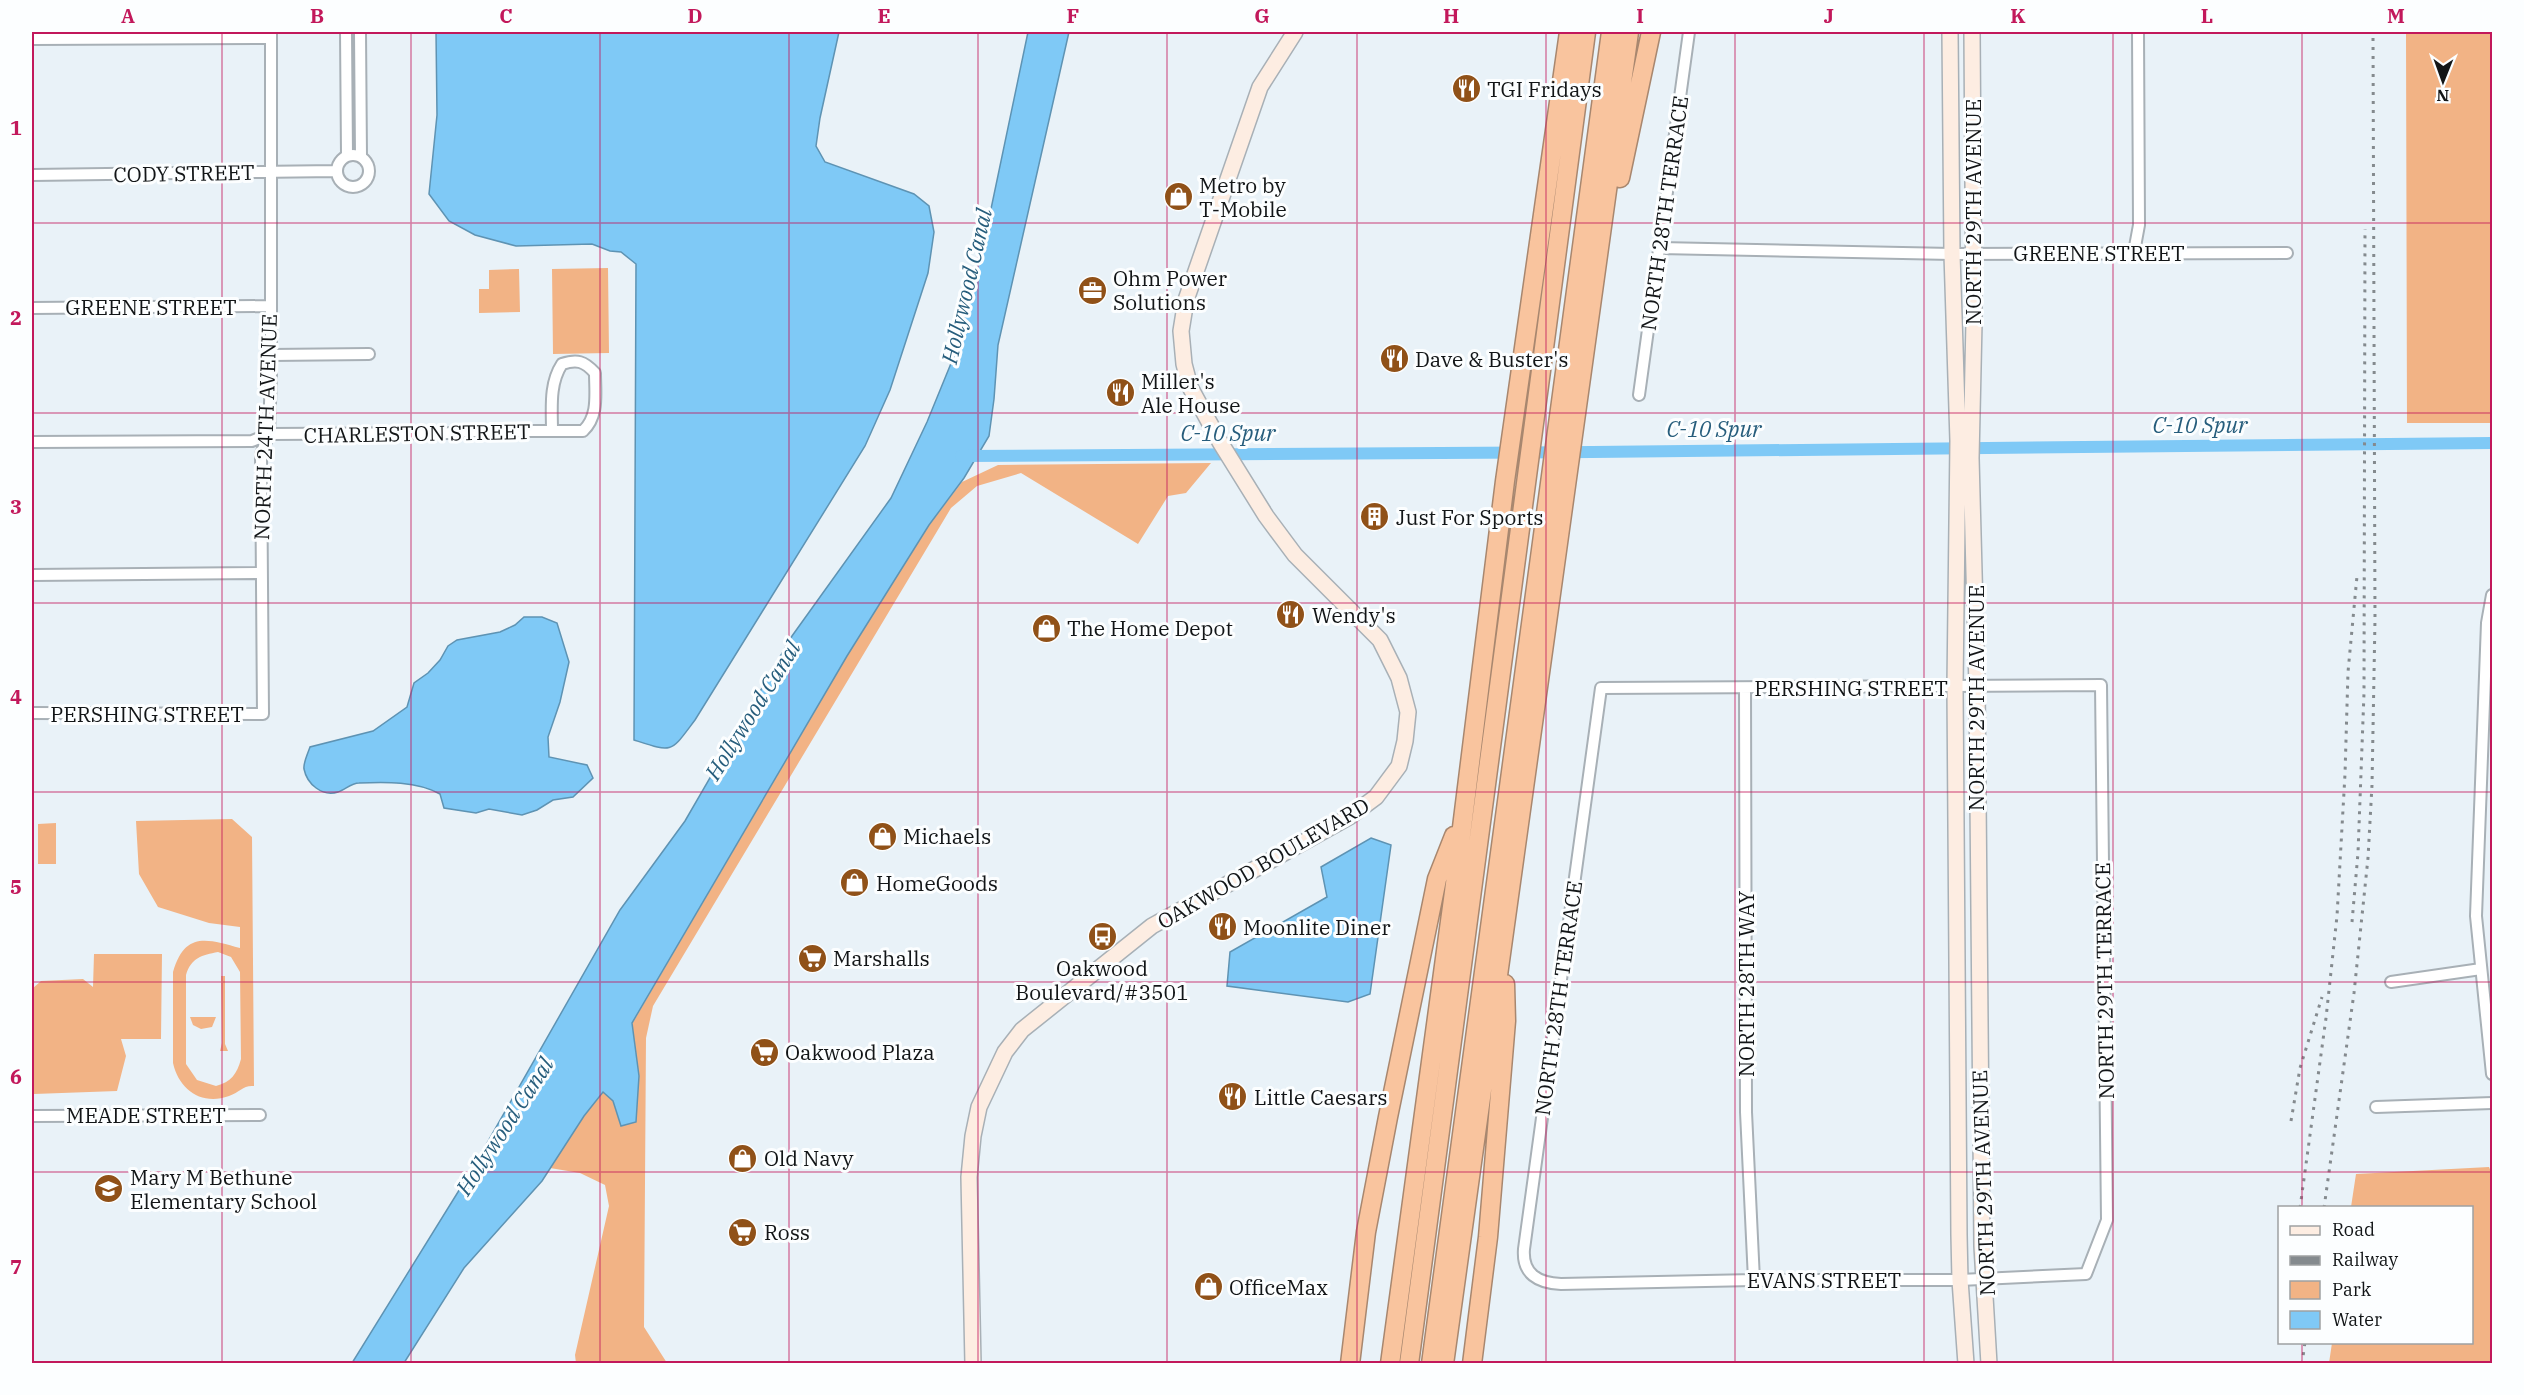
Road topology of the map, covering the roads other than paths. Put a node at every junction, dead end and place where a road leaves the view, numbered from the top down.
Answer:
1 (346, 32) edge
2 (360, 32) edge
3 (1295, 32) edge
4 (1567, 32) edge
5 (1586, 32) edge
6 (1611, 32) edge
7 (1629, 32) edge
8 (1650, 32) edge
9 (1689, 32) edge
10 (1950, 32) edge
11 (1972, 32) edge
12 (2138, 32) edge
13 (271, 35) edge
14 (32, 39) edge
15 (347, 156) junction
16 (361, 157) junction
17 (270, 171) junction
18 (336, 171) junction
19 (32, 175) edge
20 (1660, 248) junction
21 (1599, 249) junction
22 (2134, 252) junction
23 (2287, 253) dead end
24 (1952, 254) junction
25 (1974, 254) junction
26 (270, 306) junction
27 (32, 308) edge
28 (369, 354) dead end
29 (271, 355) junction
30 (1639, 395) dead end
31 (552, 431) junction
32 (268, 434) junction
33 (1964, 441) junction
34 (32, 442) edge
35 (1964, 458) junction
36 (1558, 479) junction
37 (260, 573) junction
38 (32, 575) edge
39 (2493, 595) edge
40 (2101, 685) joint
41 (1977, 686) junction
42 (1955, 687) junction
43 (1601, 688) joint
44 (1745, 688) junction
45 (2488, 697) edge
46 (32, 714) edge
47 (263, 714) joint
48 (1462, 815) junction
49 (1504, 938) junction
50 (2481, 969) junction
51 (2391, 982) dead end
52 (2488, 1004) edge
53 (2493, 1074) edge
54 (2493, 1103) edge
55 (2376, 1107) dead end
56 (260, 1115) dead end
57 (32, 1116) edge
58 (2086, 1274) joint
59 (1985, 1279) junction
60 (1755, 1280) junction
61 (1960, 1280) junction
62 (1561, 1284) joint
63 (973, 1364) edge
64 (1350, 1364) edge
65 (1390, 1364) edge
66 (1409, 1364) edge
67 (1431, 1364) edge
68 (1444, 1364) edge
69 (1472, 1364) edge
70 (1966, 1364) edge
71 (1989, 1364) edge

1 - 15 street
2 - 16 street
3 - 63 street, OAKWOOD BOULEVARD
4 - 48 highway
5 - 66 highway
6 - 36 highway
7 - 21 highway
8 - 21 highway
9 - 20 street, NORTH 28TH TERRACE
10 - 24 street, NORTH 29TH AVENUE
11 - 25 street, NORTH 29TH AVENUE
12 - 22 street
13 - 14 street
13 - 17 street, NORTH 24TH AVENUE
15 - 16 street
15 - 18 street
16 - 18 street
17 - 18 street, CODY STREET
17 - 19 street, CODY STREET
17 - 26 street, NORTH 24TH AVENUE
20 - 24 street, GREENE STREET
20 - 30 street, NORTH 28TH TERRACE
21 - 36 highway
22 - 23 street, GREENE STREET
22 - 25 street, GREENE STREET
24 - 25 street, GREENE STREET
24 - 33 street, NORTH 29TH AVENUE
25 - 33 street, NORTH 29TH AVENUE
26 - 27 street, GREENE STREET
26 - 29 street, NORTH 24TH AVENUE
28 - 29 street
29 - 32 street, NORTH 24TH AVENUE
31 - 31 street, CHARLESTON STREET
31 - 32 street, CHARLESTON STREET
32 - 34 street, CHARLESTON STREET
32 - 37 street, NORTH 24TH AVENUE
33 - 35 street, NORTH 29TH AVENUE
35 - 41 street, NORTH 29TH AVENUE
35 - 42 street, NORTH 29TH AVENUE
36 - 49 highway
36 - 67 highway
37 - 38 street
37 - 47 street, NORTH 24TH AVENUE
39 - 45 street
40 - 41 street, PERSHING STREET
40 - 58 street, NORTH 29TH TERRACE
41 - 42 street, PERSHING STREET
41 - 59 street, NORTH 29TH AVENUE
42 - 44 street, PERSHING STREET
42 - 61 street, NORTH 29TH AVENUE
43 - 44 street, PERSHING STREET
43 - 62 street, NORTH 28TH TERRACE
44 - 60 street, NORTH 28TH WAY
45 - 50 street
46 - 47 street, PERSHING STREET
48 - 64 highway
48 - 65 highway
49 - 68 highway
49 - 69 highway
50 - 51 street
50 - 52 street
52 - 53 street
54 - 55 street
56 - 57 street, MEADE STREET
58 - 59 street, EVANS STREET
59 - 61 street, EVANS STREET
59 - 71 street, NORTH 29TH AVENUE
60 - 61 street, EVANS STREET
60 - 62 street, EVANS STREET
61 - 70 street, NORTH 29TH AVENUE

